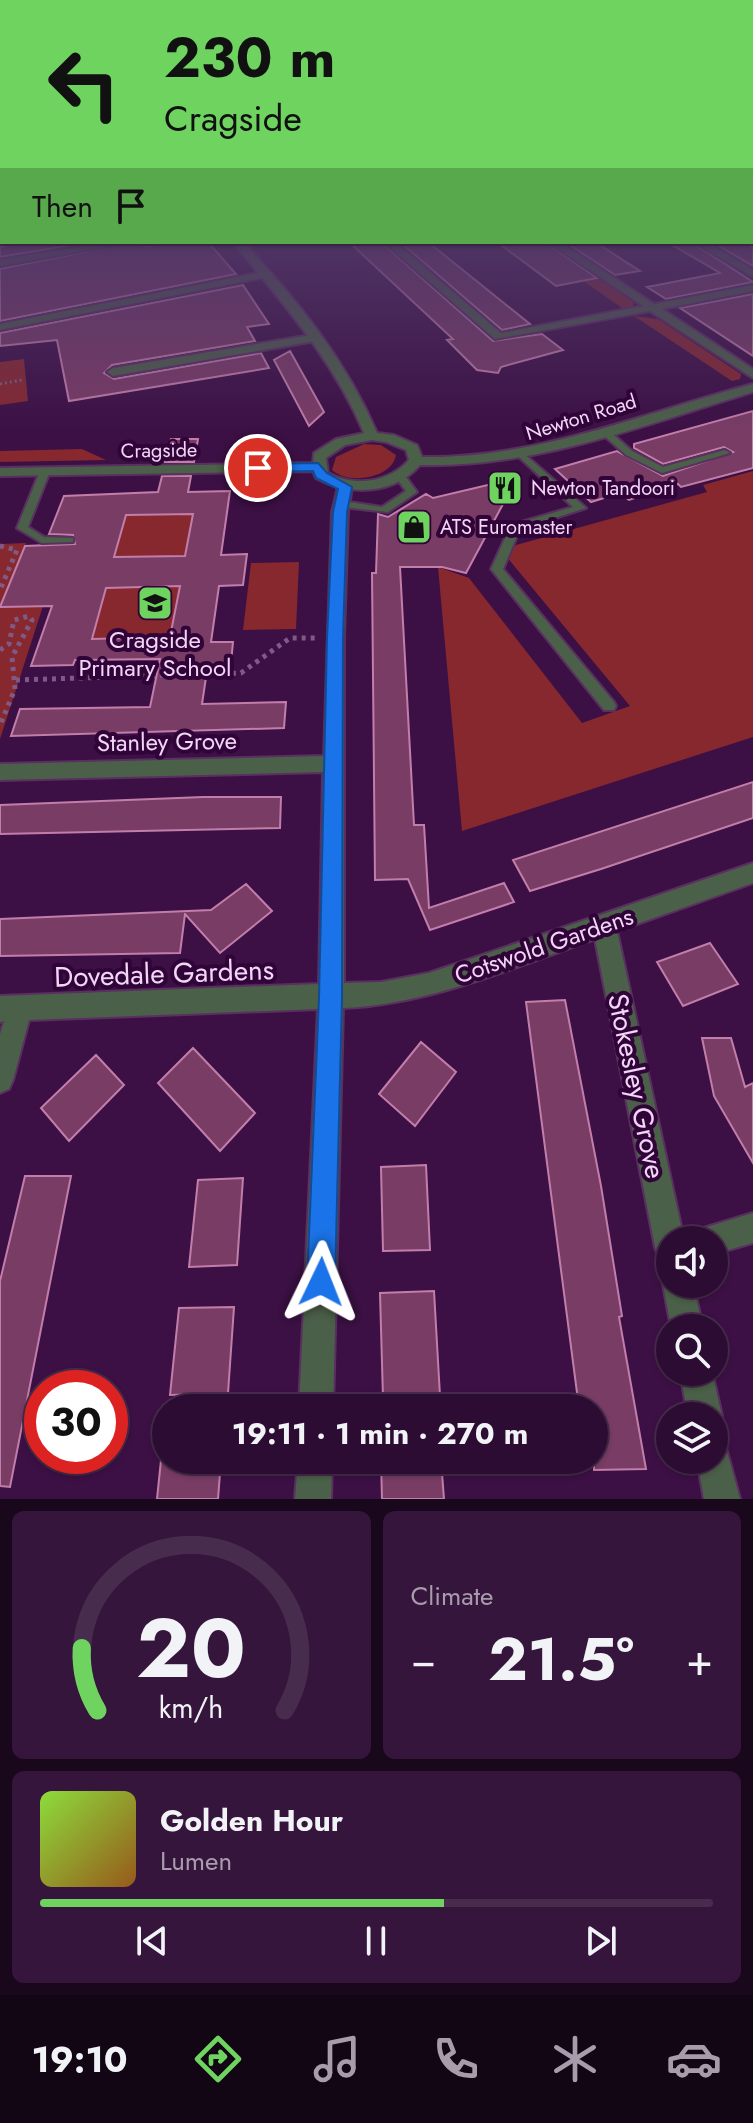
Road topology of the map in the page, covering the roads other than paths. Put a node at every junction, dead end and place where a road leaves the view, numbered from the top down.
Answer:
1 (172, 293) edge
2 (282, 293) edge
3 (448, 293) edge
4 (627, 293) edge
5 (727, 293) edge
6 (649, 308) junction
7 (0, 327) edge
8 (317, 338) junction
9 (113, 372) dead end
10 (753, 374) edge
11 (752, 389) edge
12 (604, 431) junction
13 (372, 436) junction
14 (725, 453) dead end
15 (522, 455) junction
16 (416, 461) junction
17 (318, 467) junction
18 (45, 471) junction
19 (0, 472) edge
20 (399, 475) junction
21 (343, 495) junction
22 (69, 540) dead end
23 (609, 706) dead end
24 (335, 764) junction
25 (0, 772) edge
26 (753, 873) edge
27 (604, 926) junction
28 (331, 998) junction
29 (10, 1009) edge
30 (0, 1080) edge
31 (666, 1226) edge
32 (753, 1228) edge
33 (728, 1235) edge
34 (317, 1394) edge
35 (314, 1474) edge
36 (717, 1474) edge
37 (313, 1499) edge
38 (722, 1499) edge

1 - 7 street
2 - 8 street
3 - 6 street
4 - 6 street
5 - 6 street
6 - 10 street
8 - 9 street
8 - 13 street
11 - 12 street, Newton Road
12 - 14 lane
12 - 15 street, Newton Road
13 - 16 street
13 - 17 street
15 - 16 street, Newton Road
15 - 23 lane
16 - 20 street
17 - 18 street, Cragside
17 - 21 street
18 - 19 street, Cragside
18 - 22 lane
20 - 21 street
20 - 21 lane
21 - 24 street
24 - 25 street, Stanley Grove
24 - 28 street
26 - 27 street, Cotswold Gardens
27 - 28 street, Cotswold Gardens
27 - 31 street, Stokesley Grove
28 - 29 street, Dovedale Gardens
28 - 34 street
29 - 30 street
32 - 33 street
35 - 37 street
36 - 38 street

